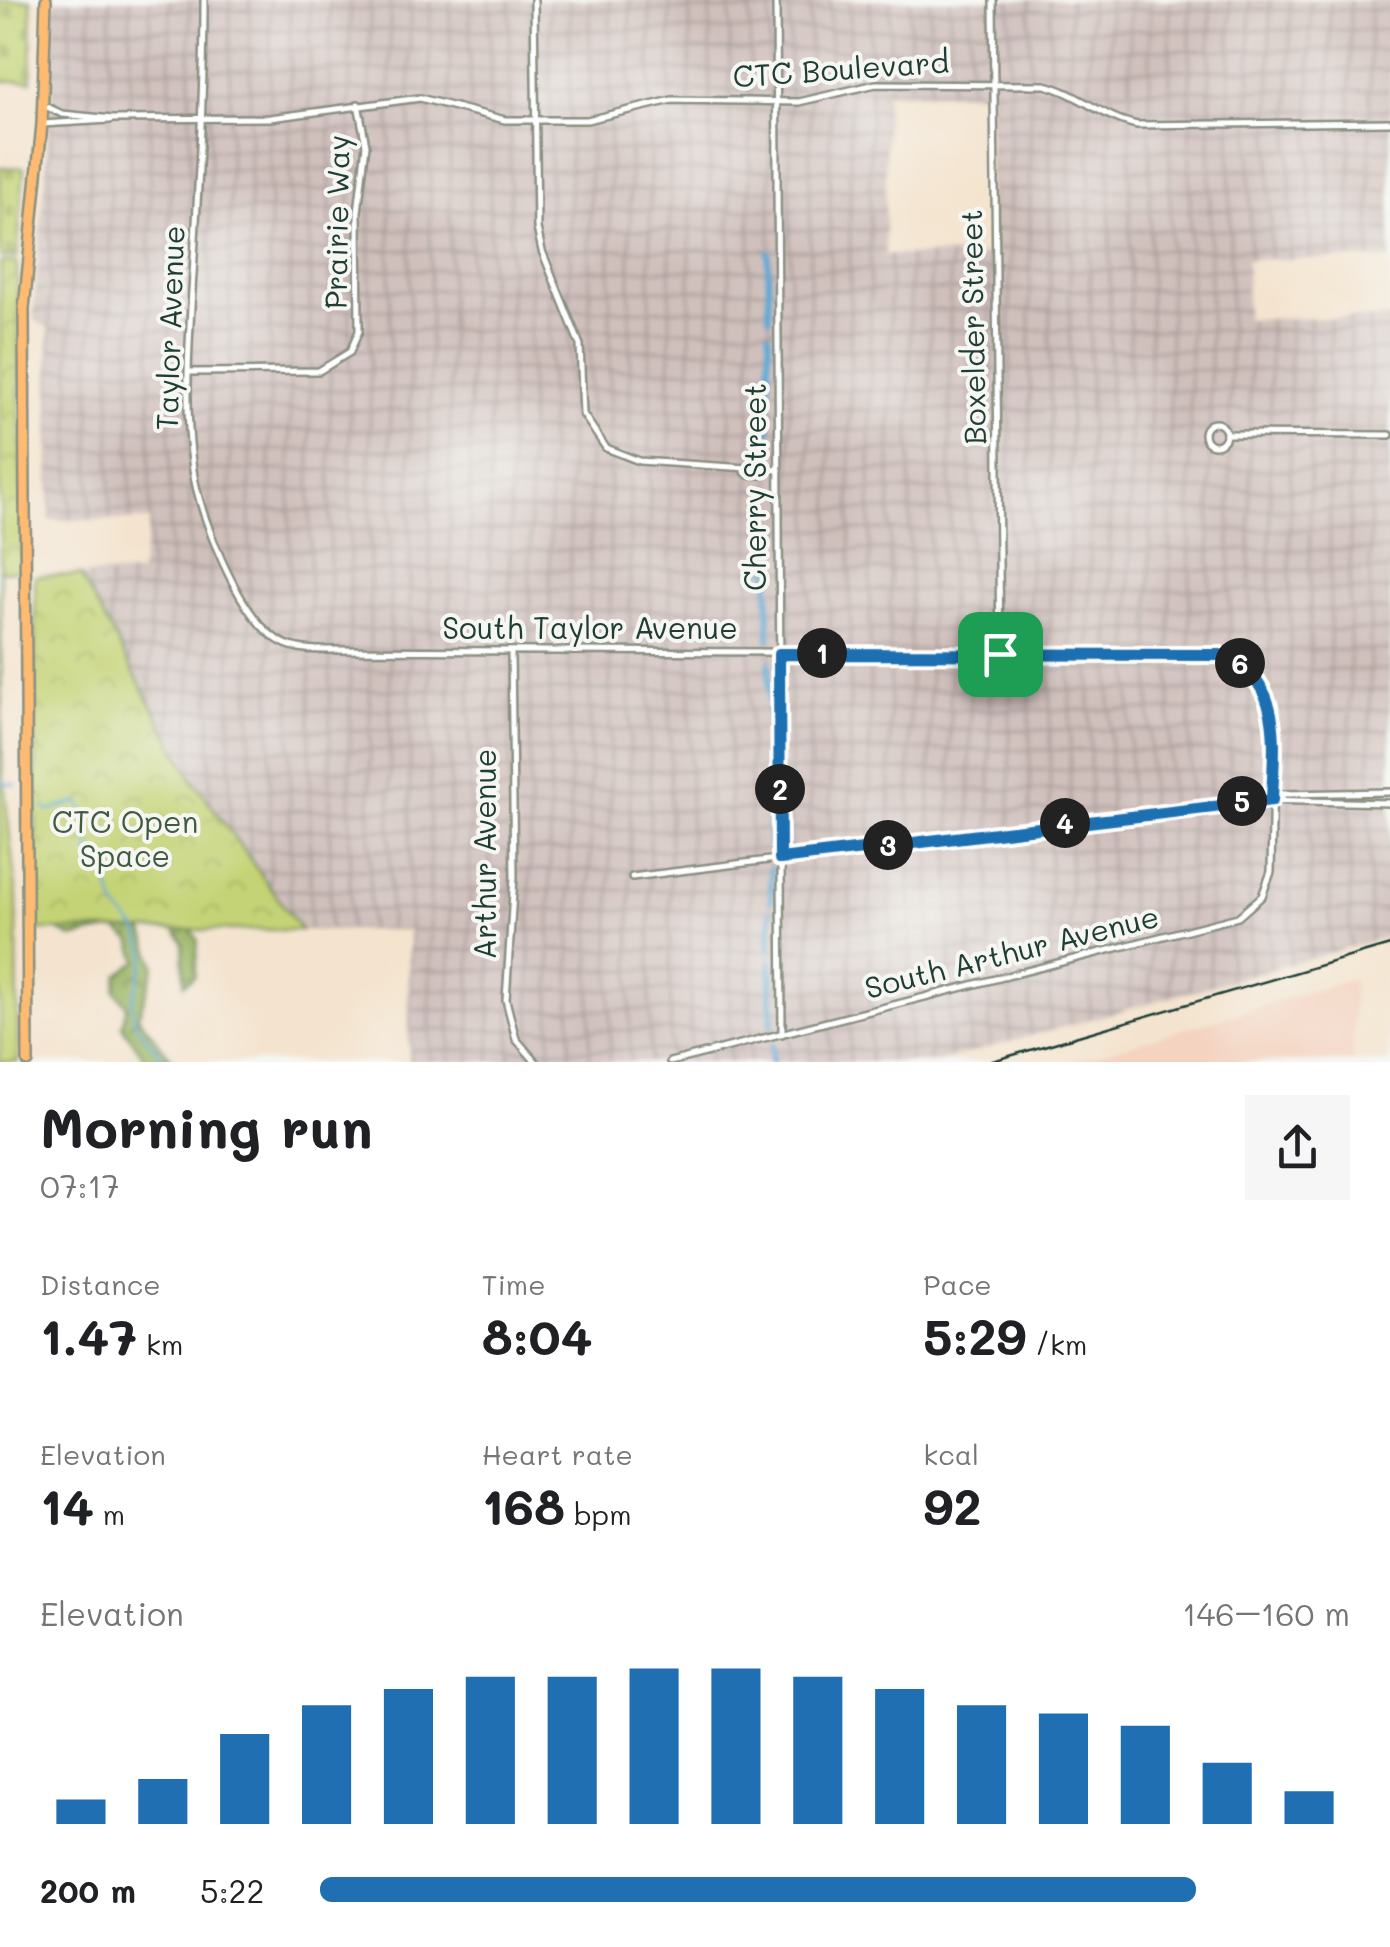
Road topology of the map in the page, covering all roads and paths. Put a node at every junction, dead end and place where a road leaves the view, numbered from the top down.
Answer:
1 (46, 0) edge
2 (204, 0) edge
3 (534, 0) edge
4 (776, 0) edge
5 (994, 0) edge
6 (994, 84) junction
7 (777, 102) junction
8 (358, 104) junction
9 (43, 105) junction
10 (112, 119) junction
11 (203, 119) junction
12 (536, 120) junction
13 (1390, 122) edge
14 (42, 124) junction
15 (189, 372) junction
16 (1226, 434) junction
17 (1390, 435) edge
18 (779, 470) junction
19 (272, 636) joint
20 (511, 652) junction
21 (779, 654) junction
22 (1000, 654) junction
23 (1390, 792) edge
24 (1276, 800) junction
25 (1390, 803) edge
26 (780, 859) junction
27 (632, 877) dead end
28 (782, 1034) junction
29 (28, 1062) edge
30 (536, 1062) edge
31 (670, 1062) edge

1 - 9 main road
2 - 11 street, Taylor Avenue
3 - 12 street
4 - 7 street, Cherry Street
5 - 6 street, Boxelder Street
6 - 7 street, CTC Boulevard
6 - 13 street, CTC Boulevard
6 - 22 street, Boxelder Street
7 - 12 street, CTC Boulevard
7 - 18 street, Cherry Street
8 - 11 street, CTC Boulevard
8 - 12 street, CTC Boulevard
8 - 15 street, Prairie Way
9 - 10 street, CTC Boulevard
9 - 14 main road
10 - 11 street, CTC Boulevard
10 - 14 street, CTC Boulevard
11 - 15 street, Taylor Avenue
12 - 18 street
14 - 29 main road
15 - 19 street, Taylor Avenue
16 - 16 street
16 - 17 street
18 - 21 street, Cherry Street
19 - 20 street, South Taylor Avenue
20 - 21 street, South Taylor Avenue
20 - 30 street, Arthur Avenue
21 - 22 street, South Taylor Avenue
21 - 26 street, Cherry Street
22 - 24 street, South Taylor Avenue
23 - 24 street
24 - 25 street
24 - 26 street
24 - 28 street, South Arthur Avenue
26 - 27 street
26 - 28 street, Cherry Street
28 - 31 street, South Arthur Avenue

